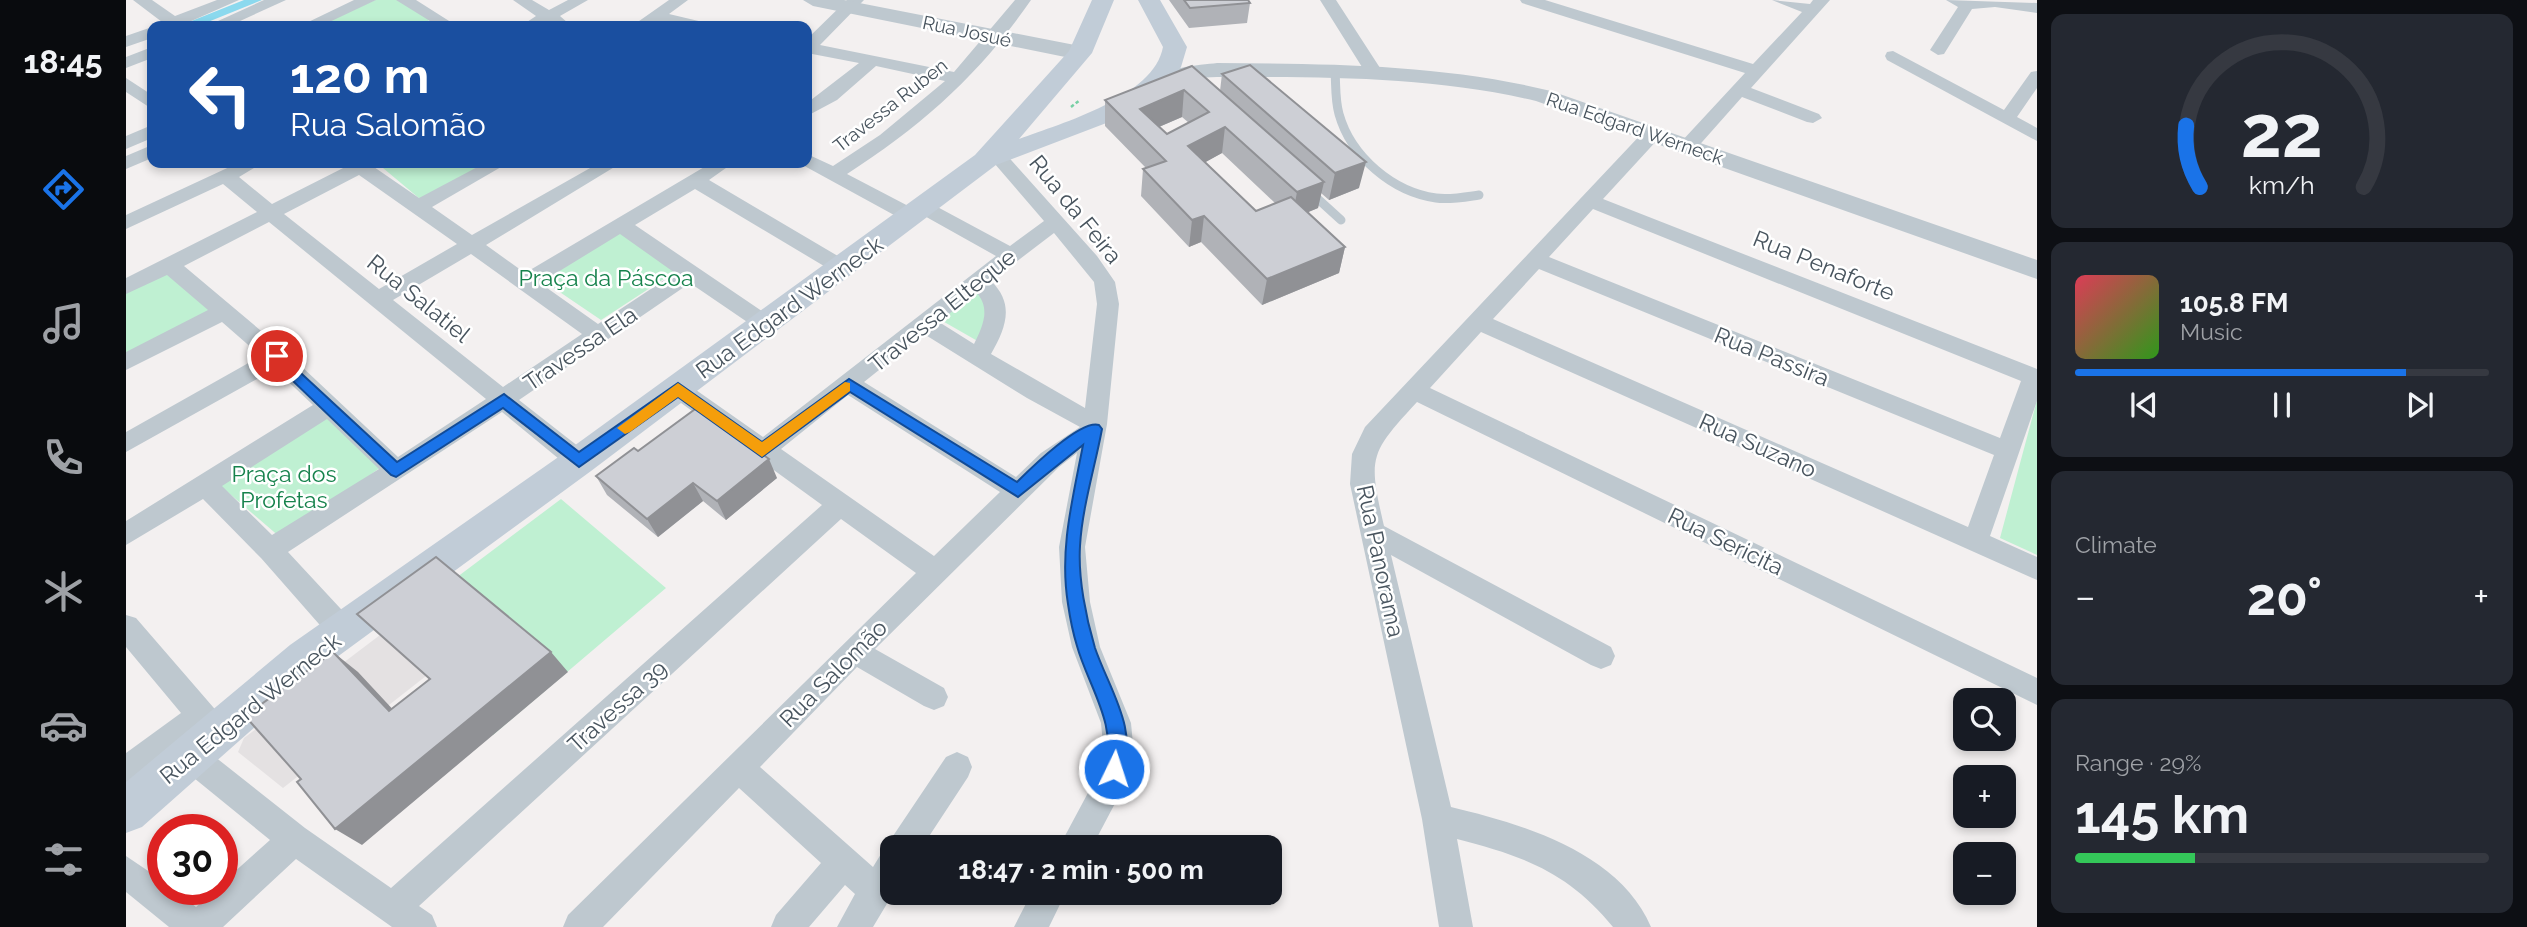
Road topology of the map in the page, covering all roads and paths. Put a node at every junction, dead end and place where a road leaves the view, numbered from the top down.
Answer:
1 (135, 0) edge
2 (141, 0) edge
3 (230, 0) edge
4 (368, 0) edge
5 (404, 0) edge
6 (522, 0) edge
7 (580, 0) edge
8 (680, 0) edge
9 (813, 0) edge
10 (1023, 0) edge
11 (1328, 0) edge
12 (1528, 0) edge
13 (1780, 0) edge
14 (273, 2) edge
15 (853, 3) edge
16 (1961, 3) edge
17 (126, 4) edge
18 (1818, 5) edge
19 (1100, 7) edge
20 (2037, 8) edge
21 (1154, 9) edge
22 (549, 16) junction
23 (657, 17) junction
24 (166, 21) edge
25 (178, 21) edge
26 (227, 21) edge
27 (297, 21) edge
28 (301, 21) edge
29 (439, 21) edge
30 (539, 21) edge
31 (556, 21) edge
32 (649, 21) edge
33 (677, 21) edge
34 (147, 34) edge
35 (997, 38) junction
36 (126, 42) edge
37 (812, 42) edge
38 (1175, 47) junction
39 (812, 48) edge
40 (1938, 50) dead end
41 (1080, 53) junction
42 (147, 54) edge
43 (1893, 56) dead end
44 (873, 60) junction
45 (126, 63) edge
46 (1216, 70) junction
47 (1335, 71) junction
48 (1373, 71) junction
49 (1757, 71) junction
50 (2037, 76) edge
51 (960, 79) junction
52 (126, 83) edge
53 (1154, 85) junction
54 (1739, 90) junction
55 (1059, 93) junction
56 (147, 100) edge
57 (1098, 107) junction
58 (812, 108) edge
59 (1813, 118) dead end
60 (2007, 118) junction
61 (147, 133) edge
62 (1653, 133) junction
63 (2037, 135) edge
64 (126, 143) edge
65 (1688, 146) junction
66 (147, 153) edge
67 (991, 159) junction
68 (126, 163) edge
69 (812, 163) edge
70 (242, 168) edge
71 (355, 168) edge
72 (368, 168) edge
73 (490, 168) edge
74 (603, 168) edge
75 (716, 168) edge
76 (832, 175) junction
77 (225, 176) junction
78 (696, 181) junction
79 (1300, 183) edge
80 (1479, 195) dead end
81 (1591, 201) junction
82 (417, 207) junction
83 (271, 211) junction
84 (917, 212) junction
85 (1341, 220) dead end
86 (1056, 222) junction
87 (126, 223) edge
88 (620, 225) junction
89 (469, 245) junction
90 (1010, 255) junction
91 (1536, 260) junction
92 (168, 264) junction
93 (841, 267) junction
94 (2037, 270) edge
95 (691, 272) junction
96 (977, 280) junction
97 (524, 283) junction
98 (126, 287) edge
99 (378, 299) junction
100 (222, 312) junction
101 (1479, 322) junction
102 (764, 323) junction
103 (925, 324) junction
104 (599, 335) junction
105 (277, 356) junction
106 (979, 356) junction
107 (126, 362) edge
108 (2036, 377) edge
109 (849, 384) junction
110 (678, 389) junction
111 (1415, 391) junction
112 (504, 400) junction
113 (330, 406) junction
114 (1095, 427) junction
115 (126, 443) edge
116 (762, 451) junction
117 (2008, 451) junction
118 (579, 461) junction
119 (396, 471) junction
120 (205, 485) junction
121 (1018, 491) junction
122 (840, 504) junction
123 (1374, 533) junction
124 (126, 534) edge
125 (1975, 542) junction
126 (270, 550) junction
127 (2037, 569) edge
128 (935, 572) junction
129 (126, 627) edge
130 (343, 631) junction
131 (854, 651) junction
132 (1601, 656) dead end
133 (2037, 692) edge
134 (934, 697) dead end
135 (202, 734) junction
136 (957, 767) dead end
137 (739, 768) junction
138 (126, 771) edge
139 (126, 811) edge
140 (1438, 819) junction
141 (912, 835) edge
142 (1081, 835) edge
143 (294, 839) junction
144 (844, 861) junction
145 (126, 872) edge
146 (880, 876) edge
147 (880, 885) edge
148 (1043, 905) edge
149 (393, 908) junction
150 (197, 927) edge
151 (420, 927) edge
152 (580, 927) edge
153 (788, 927) edge
154 (854, 927) edge
155 (1031, 927) edge
156 (1456, 927) edge
157 (1634, 927) edge

1 - 17 street
2 - 24 street
3 - 25 street
4 - 28 street
5 - 29 street
6 - 22 street
7 - 22 street
8 - 23 street
9 - 15 street, Rua Josué
10 - 35 street, Travessa Ruben
11 - 48 street
12 - 49 street
13 - 18 street
14 - 26 street
14 - 27 street
15 - 35 street, Rua Josué
15 - 37 street
16 - 20 street
16 - 40 street
18 - 49 street
19 - 21 main road
19 - 41 main road
21 - 38 main road
22 - 30 street
22 - 31 street
23 - 32 street
23 - 33 street
34 - 36 street
35 - 41 street, Rua Josué
35 - 51 street, Travessa Ruben
38 - 46 street, Rua Edgard Werneck
38 - 53 main road
39 - 44 street
41 - 55 main road
42 - 45 street
43 - 60 street
44 - 51 street
44 - 58 street
46 - 47 street, Rua Edgard Werneck
46 - 53 street, Rua Edgard Werneck
47 - 48 street, Rua Edgard Werneck
47 - 80 lane
48 - 62 street, Rua Edgard Werneck
49 - 54 street
50 - 60 street
51 - 76 street, Travessa Ruben
52 - 56 street
53 - 57 main road
54 - 59 street
54 - 65 street
55 - 57 path
55 - 57 main road
55 - 67 main road
57 - 67 main road
60 - 63 street
61 - 64 street
62 - 65 street, Rua Edgard Werneck
62 - 81 street, Rua Panorama
65 - 94 street, Rua Edgard Werneck
66 - 68 street
67 - 84 main road, Rua Edgard Werneck
67 - 86 street, Rua da Feira
69 - 76 street
70 - 77 street
71 - 83 street
72 - 82 street
73 - 82 street
74 - 89 street
75 - 78 street
76 - 84 street
77 - 83 street, Rua Salatiel
77 - 87 street
78 - 88 street
78 - 93 street
79 - 85 lane
81 - 91 street, Rua Panorama
81 - 108 street, Rua Penaforte
82 - 89 street
83 - 92 street
83 - 99 street, Rua Salatiel
84 - 90 street
84 - 93 main road, Rua Edgard Werneck
86 - 90 street, Travessa Elteque
86 - 114 street, Rua da Feira
88 - 95 street
88 - 97 street
89 - 97 street
89 - 99 street
90 - 96 street, Travessa Elteque
91 - 101 street, Rua Panorama
91 - 117 street, Rua Passira
92 - 98 street
92 - 100 street
93 - 102 main road, Rua Edgard Werneck
95 - 102 street
95 - 104 street, Travessa Ela
96 - 103 street, Travessa Elteque
96 - 106 street
97 - 104 street
99 - 112 street, Rua Salatiel
100 - 105 street
100 - 107 street
101 - 111 street, Rua Panorama
101 - 125 street, Rua Suzano
102 - 110 main road, Rua Edgard Werneck
103 - 106 street
103 - 109 street, Travessa Elteque
104 - 112 street, Travessa Ela
105 - 113 street
105 - 115 street
106 - 114 street
108 - 117 street
109 - 116 street, Travessa Elteque
109 - 121 street
110 - 116 street
110 - 118 main road, Rua Edgard Werneck
111 - 123 street, Rua Panorama
111 - 133 street, Rua Sericita
112 - 118 street, Rua Salatiel
112 - 119 street, Travessa Ela
113 - 119 street
113 - 120 street
114 - 121 street, Rua Salomão
114 - 142 street, Rua da Feira
116 - 122 street
117 - 125 street
118 - 130 main road, Rua Edgard Werneck
119 - 126 street, Travessa Ela
120 - 124 street
120 - 126 street
121 - 128 street, Rua Salomão
122 - 128 street
122 - 149 street, Travessa 39
123 - 132 street
123 - 140 street, Rua Panorama
125 - 127 street, Rua Suzano
126 - 130 street
128 - 131 street, Rua Salomão
129 - 135 street
130 - 135 main road, Rua Edgard Werneck
131 - 134 street
131 - 137 street, Rua Salomão
135 - 138 street
135 - 139 main road, Rua Edgard Werneck
135 - 143 street
136 - 141 street
137 - 144 street
137 - 152 street, Rua Salomão
140 - 156 street, Rua Panorama
140 - 157 street
143 - 149 street
143 - 150 street
144 - 146 street
144 - 153 street
145 - 150 street
147 - 154 street
148 - 155 street
149 - 151 street

